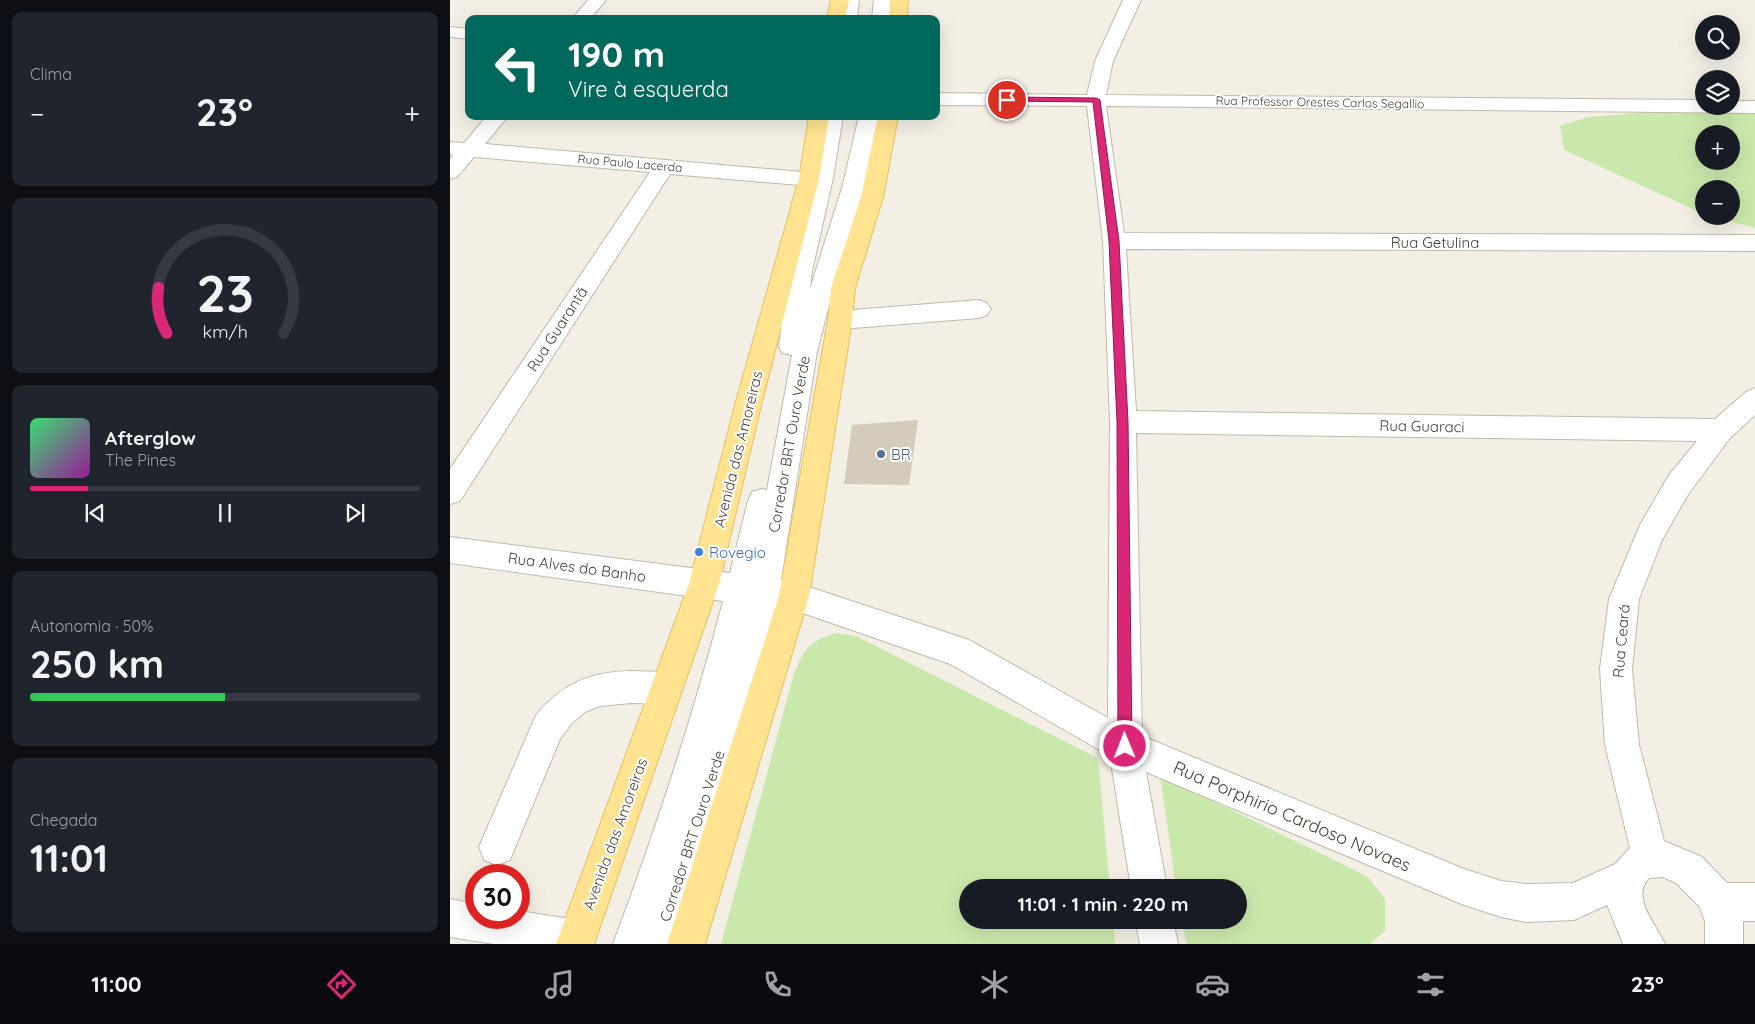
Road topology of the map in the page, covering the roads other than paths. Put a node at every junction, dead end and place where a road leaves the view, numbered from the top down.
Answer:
1 (597, 0) edge
2 (840, 0) edge
3 (850, 0) edge
4 (883, 0) edge
5 (899, 0) edge
6 (1132, 0) edge
7 (584, 15) edge
8 (837, 15) edge
9 (848, 15) edge
10 (881, 15) edge
11 (898, 15) edge
12 (450, 32) edge
13 (465, 34) edge
14 (940, 99) edge
15 (1096, 100) junction
16 (1695, 106) edge
17 (1740, 107) edge
18 (1755, 107) edge
19 (493, 120) edge
20 (818, 120) edge
21 (832, 120) edge
22 (868, 120) edge
23 (887, 120) edge
24 (460, 149) edge
25 (665, 166) junction
26 (450, 172) edge
27 (809, 179) junction
28 (1114, 241) junction
29 (1755, 243) edge
30 (979, 309) dead end
31 (840, 320) junction
32 (1755, 399) edge
33 (1123, 422) junction
34 (1721, 430) junction
35 (450, 492) edge
36 (450, 550) edge
37 (704, 584) junction
38 (766, 592) junction
39 (667, 688) junction
40 (1125, 746) junction
41 (497, 847) dead end
42 (1639, 869) junction
43 (1147, 879) edge
44 (1716, 902) junction
45 (1755, 902) edge
46 (450, 918) edge
47 (1156, 929) edge
48 (576, 941) edge
49 (1731, 943) edge
50 (632, 944) edge
51 (657, 944) edge
52 (686, 944) edge
53 (1159, 944) edge
54 (1646, 944) edge

1 - 7 street
2 - 8 main road
3 - 9 street
4 - 10 street
5 - 11 main road
6 - 15 street
12 - 13 street
14 - 15 street, Rua Professor Orestes Carlos Segallio
15 - 16 street, Rua Professor Orestes Carlos Segallio
15 - 28 street
17 - 18 street, Rua Professor Orestes Carlos Segallio
19 - 24 street
20 - 27 main road, Avenida das Amoreiras
21 - 38 street, Corredor BRT Ouro Verde
22 - 38 street, Corredor BRT Ouro Verde
23 - 31 main road
24 - 25 street, Rua Paulo Lacerda
24 - 26 street
25 - 27 street, Rua Paulo Lacerda
25 - 35 street, Rua Guarantã
27 - 37 main road, Avenida das Amoreiras
28 - 29 street, Rua Getulina
28 - 33 street
30 - 31 street
31 - 38 main road
32 - 34 street, Rua Ceará
33 - 34 street, Rua Guaraci
33 - 40 street
34 - 42 street, Rua Ceará
36 - 37 street, Rua Alves do Banho
37 - 38 street, Rua Porphirio Cardoso Novaes
37 - 39 main road, Avenida das Amoreiras
38 - 40 street, Rua Porphirio Cardoso Novaes
38 - 50 street, Corredor BRT Ouro Verde
38 - 51 street, Corredor BRT Ouro Verde
38 - 52 main road
39 - 41 street
39 - 48 main road, Avenida das Amoreiras
40 - 42 street, Rua Porphirio Cardoso Novaes
40 - 43 street
42 - 44 street
42 - 54 street
44 - 45 street
44 - 49 street
46 - 48 street
47 - 53 street

